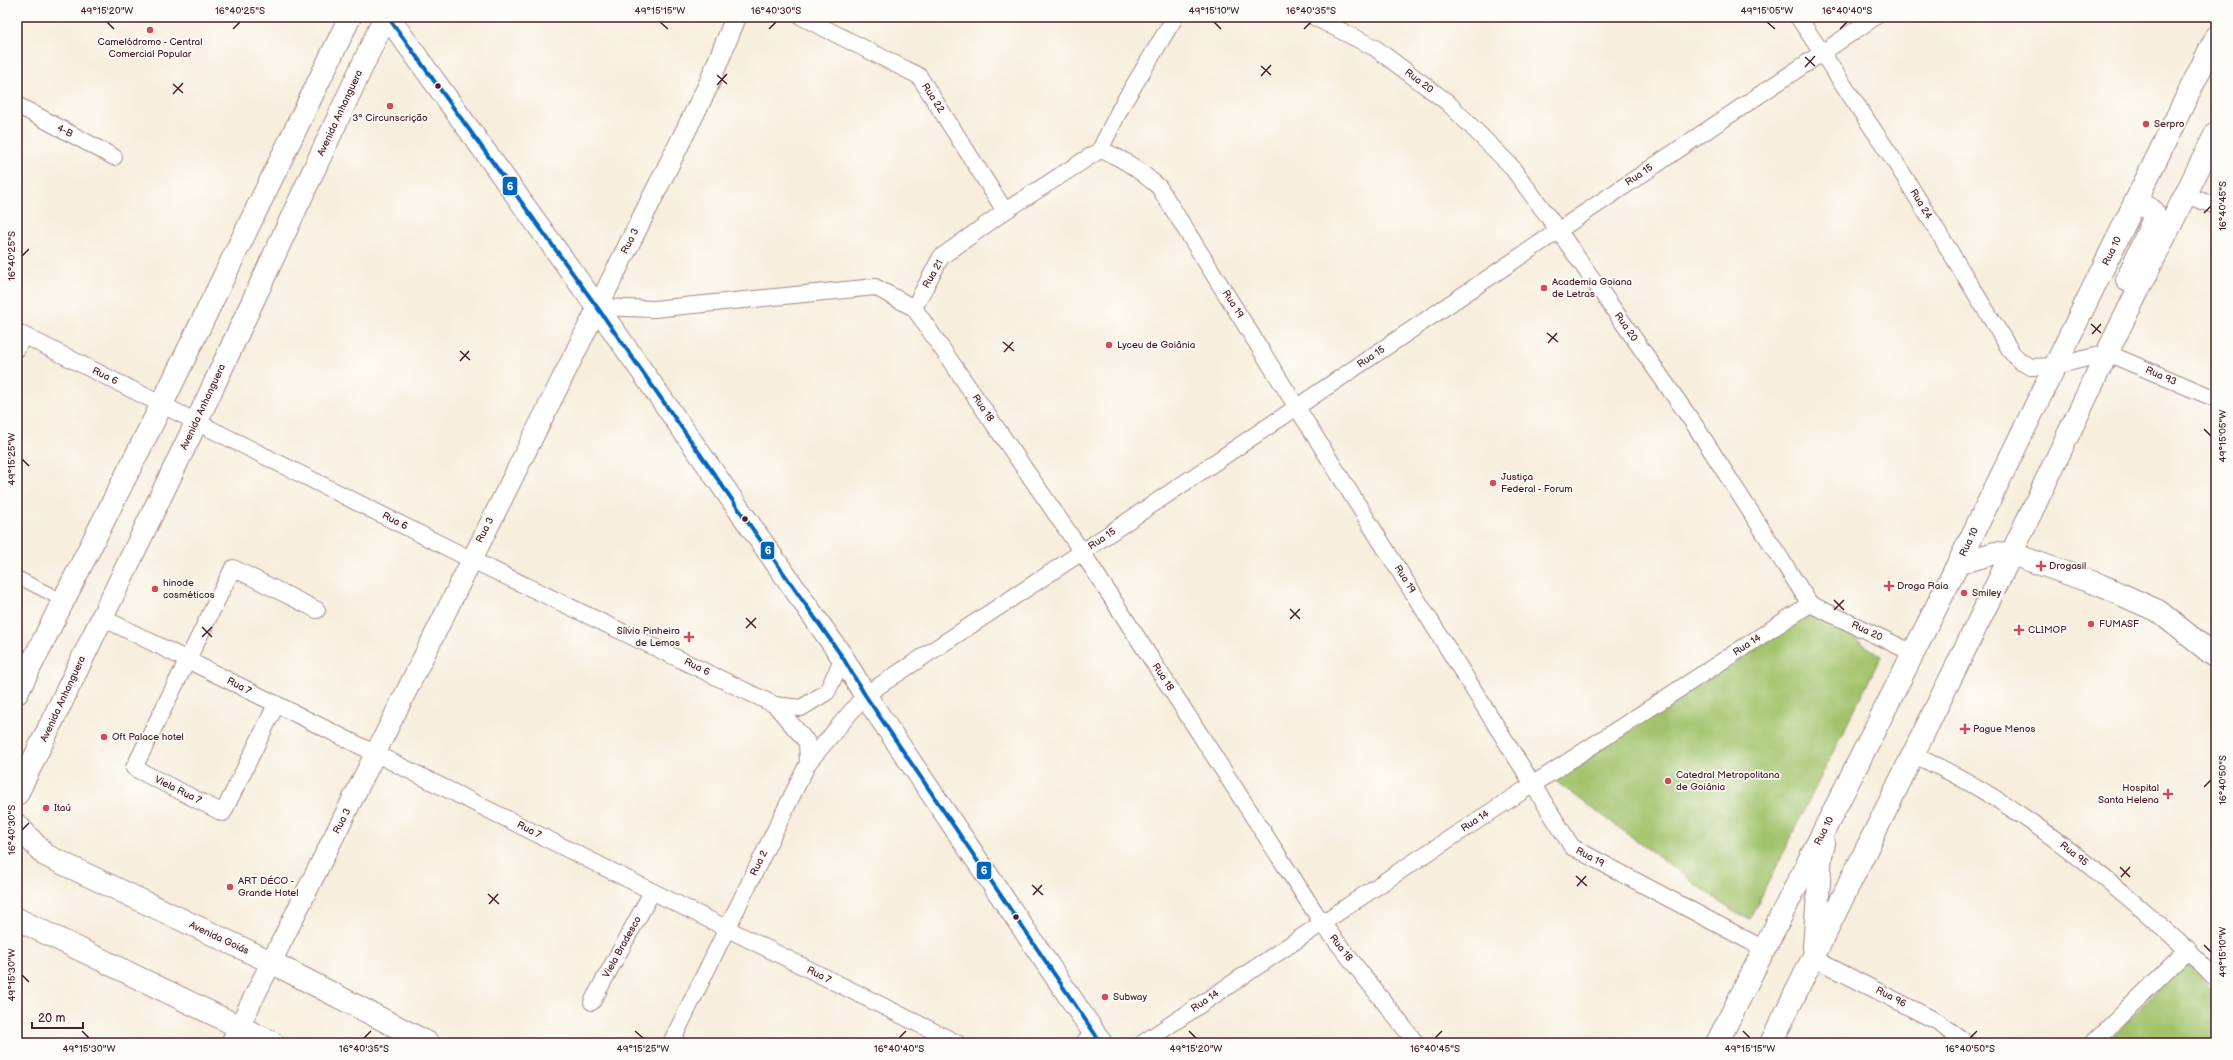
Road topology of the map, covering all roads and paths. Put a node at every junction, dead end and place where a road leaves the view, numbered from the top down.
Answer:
1 (350, 17) edge
2 (385, 17) edge
3 (388, 17) edge
4 (736, 17) edge
5 (802, 17) edge
6 (1175, 17) edge
7 (1314, 17) edge
8 (1798, 17) edge
9 (1875, 17) edge
10 (2216, 37) edge
11 (1823, 53) junction
12 (17, 106) edge
13 (2216, 133) edge
14 (1100, 150) junction
15 (114, 157) dead end
16 (2185, 195) junction
17 (2134, 206) junction
18 (2216, 206) edge
19 (1005, 211) junction
20 (1558, 230) junction
21 (597, 307) junction
22 (914, 308) junction
23 (2118, 330) junction
24 (19, 339) edge
25 (2106, 353) junction
26 (2056, 366) junction
27 (2216, 399) edge
28 (162, 404) junction
29 (1298, 407) junction
30 (197, 421) junction
31 (1082, 552) junction
32 (2012, 554) junction
33 (470, 559) junction
34 (1959, 563) junction
35 (17, 577) edge
36 (64, 601) junction
37 (1810, 604) junction
38 (317, 610) dead end
39 (101, 617) junction
40 (1913, 653) junction
41 (2216, 657) edge
42 (843, 658) junction
43 (189, 661) junction
44 (17, 692) edge
45 (865, 695) junction
46 (775, 704) junction
47 (276, 705) junction
48 (376, 754) junction
49 (1913, 755) junction
50 (808, 763) junction
51 (1532, 784) junction
52 (17, 794) edge
53 (1832, 814) junction
54 (17, 825) edge
55 (652, 892) junction
56 (17, 919) edge
57 (1322, 923) junction
58 (727, 929) junction
59 (2188, 949) junction
60 (1764, 950) junction
61 (1813, 958) junction
62 (271, 962) junction
63 (2216, 979) edge
64 (592, 1002) dead end
65 (235, 1035) edge
66 (1093, 1040) edge
67 (273, 1043) edge
68 (428, 1043) edge
69 (671, 1043) edge
70 (956, 1043) edge
71 (1143, 1043) edge
72 (1416, 1043) edge
73 (1717, 1043) edge
74 (1771, 1043) edge
75 (1966, 1043) edge
76 (2093, 1043) edge

1 - 28 main road
2 - 30 main road, Avenida Anhanguera
3 - 21 main road
4 - 21 street, Rua 3
5 - 19 street, Rua 22
6 - 14 street
7 - 20 street, Rua 20
8 - 11 street, Rua 24
9 - 11 street, Rua 15
10 - 17 main road, Rua 10
11 - 20 street, Rua 15
11 - 26 street, Rua 24
12 - 15 street, 4-B
13 - 16 main road
14 - 19 street, Rua 21
14 - 29 street, Rua 19
16 - 18 street
16 - 23 main road
17 - 23 main road
17 - 26 main road, Rua 10
19 - 22 street, Rua 21
20 - 29 street, Rua 15
20 - 37 street, Rua 20
21 - 22 street
21 - 33 street, Rua 3
21 - 42 main road
22 - 31 street, Rua 18
23 - 25 main road
24 - 28 street, Rua 6
25 - 26 street, Rua 24
25 - 27 street, Rua 93
25 - 32 main road
26 - 34 main road, Rua 10
28 - 30 street, Rua 6
28 - 36 main road
29 - 31 street, Rua 15
29 - 51 street, Rua 19
30 - 33 street, Rua 6
30 - 39 main road, Avenida Anhanguera
31 - 45 street, Rua 15
31 - 57 street, Rua 18
32 - 34 main road
32 - 41 main road
32 - 49 main road
33 - 46 street, Rua 6
33 - 48 street, Rua 3
34 - 40 main road, Rua 10
35 - 36 street
36 - 44 main road
37 - 40 street, Rua 20
37 - 51 street, Rua 14
38 - 43 street
39 - 43 street, Rua 7
39 - 52 main road, Avenida Anhanguera
40 - 53 main road, Rua 10
42 - 45 main road
42 - 46 street, Rua 6
43 - 47 street, Rua 7
43 - 47 street, Viela Rua 7
45 - 50 street, Rua 2
45 - 66 main road
46 - 50 street, Rua 6
47 - 48 street, Rua 7
48 - 55 street, Rua 7
48 - 62 street, Rua 3
49 - 59 street, Rua 95
49 - 61 main road
50 - 58 street, Rua 2
51 - 57 street, Rua 14
51 - 60 street, Rua 19
53 - 60 main road, Rua 10
53 - 61 main road
54 - 62 main road, Avenida Goiás
55 - 58 street, Rua 7
55 - 64 street, Viela Bradesco
56 - 65 main road
57 - 71 street, Rua 14
57 - 72 street, Rua 18
58 - 69 street, Rua 2
58 - 70 street, Rua 7
59 - 63 street, Rua 95
59 - 76 street
60 - 73 main road, Rua 10
61 - 74 main road
61 - 75 street, Rua 96
62 - 65 street, Rua 3
62 - 68 main road, Avenida Goiás
65 - 67 main road

